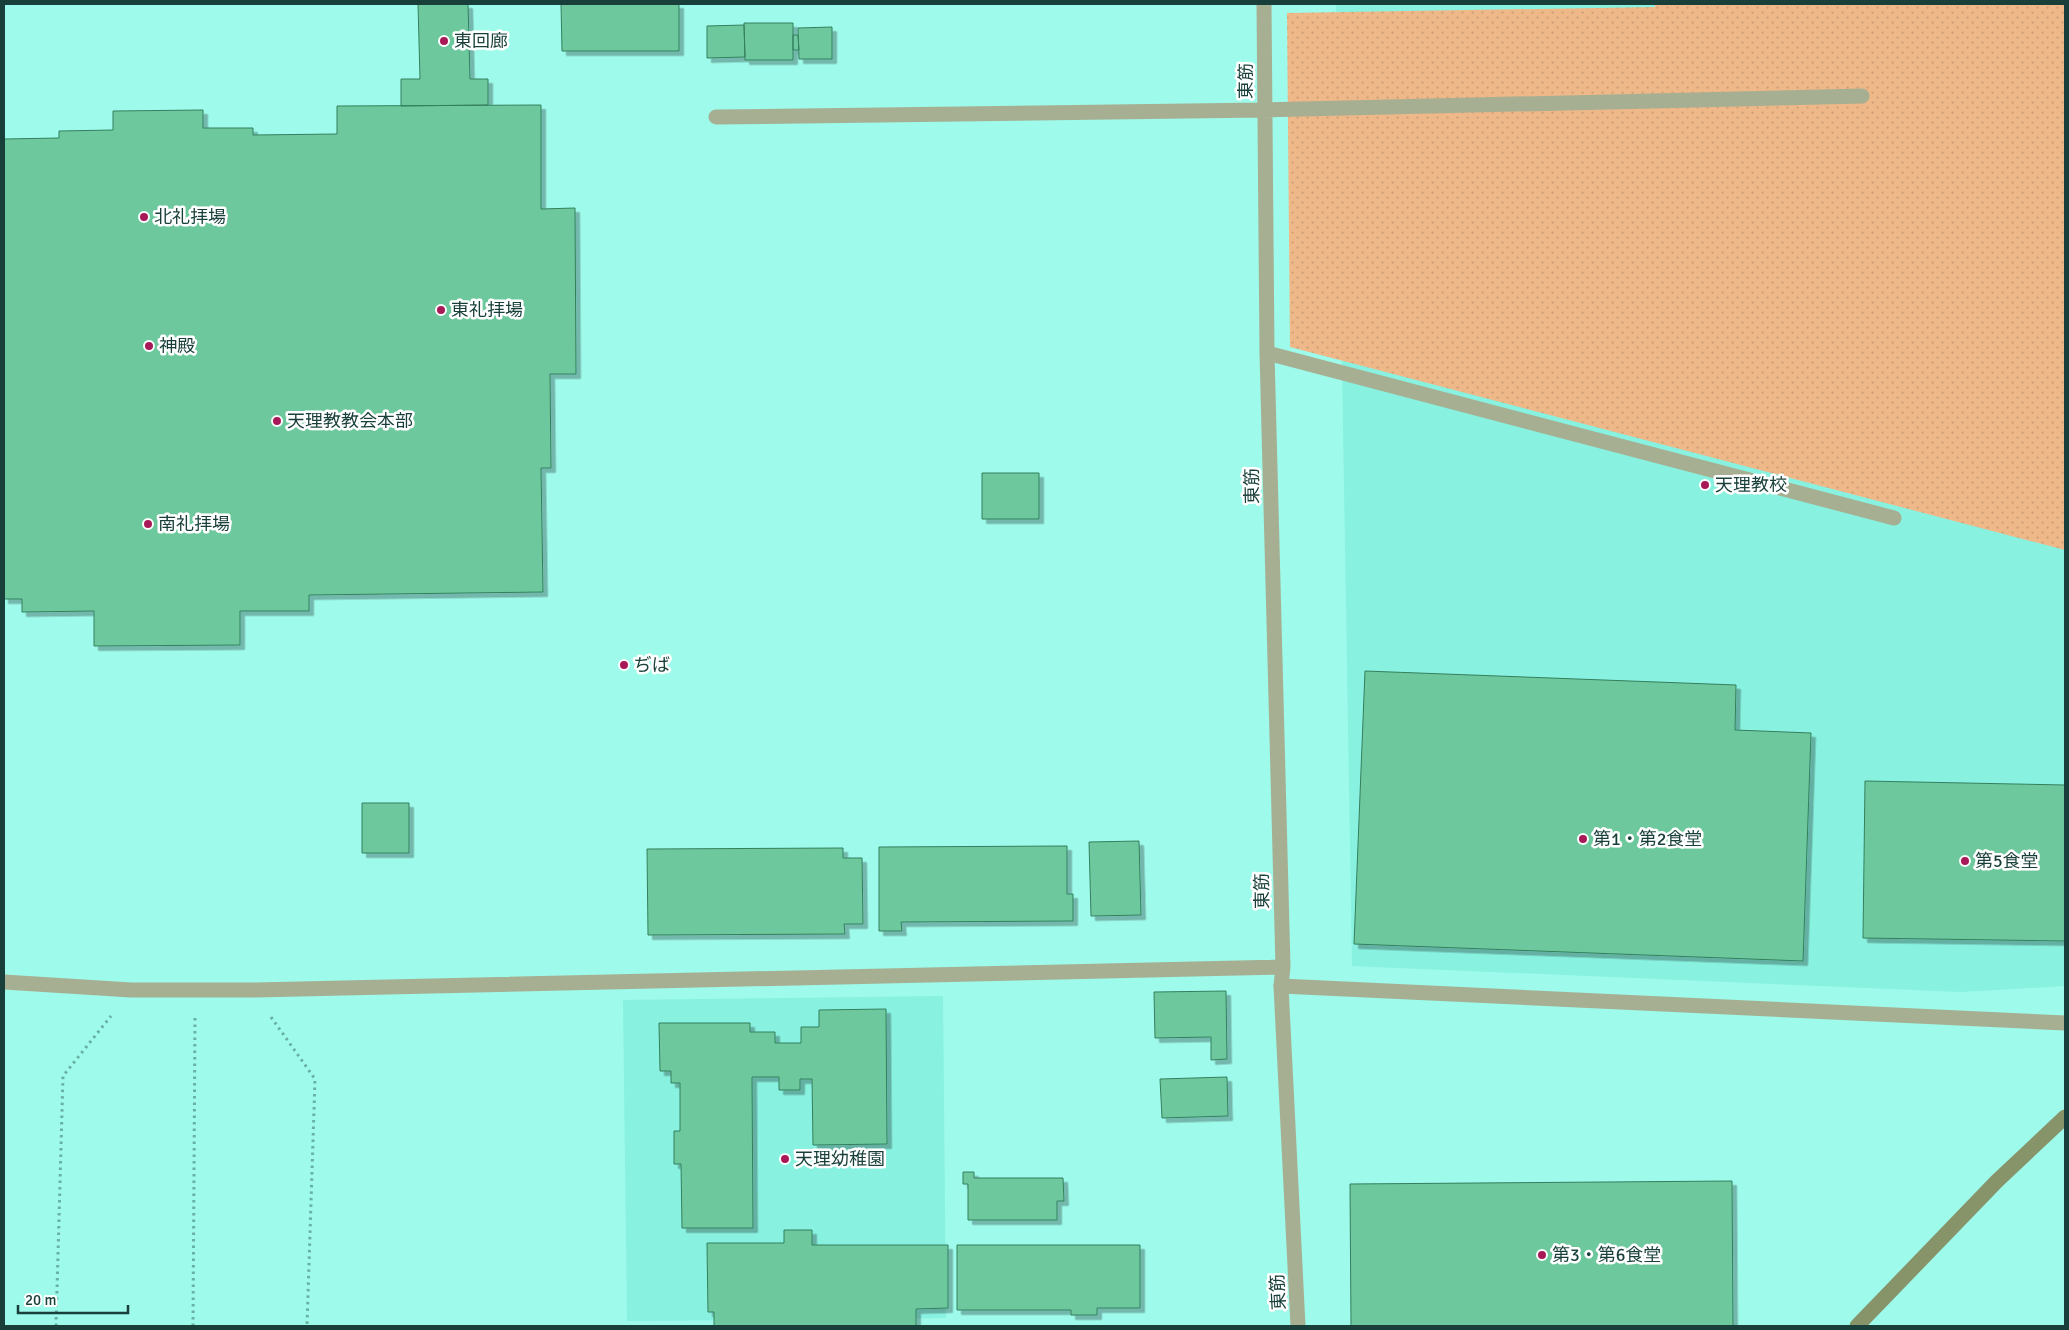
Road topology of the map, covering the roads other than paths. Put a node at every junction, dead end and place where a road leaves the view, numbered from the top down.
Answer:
1 (1264, 4) edge
2 (1862, 96) dead end
3 (1264, 110) junction
4 (716, 118) dead end
5 (1267, 353) junction
6 (1894, 518) dead end
7 (1283, 967) junction
8 (4, 982) edge
9 (1281, 986) junction
10 (2065, 1023) edge
11 (2065, 1117) edge
12 (1298, 1326) edge
13 (1857, 1326) edge

1 - 3 street, 東筋
2 - 3 street
3 - 4 street
3 - 5 street, 東筋
5 - 6 street
5 - 7 street, 東筋
7 - 8 street
7 - 9 street, 東筋
9 - 10 street
9 - 12 street, 東筋
11 - 13 street

